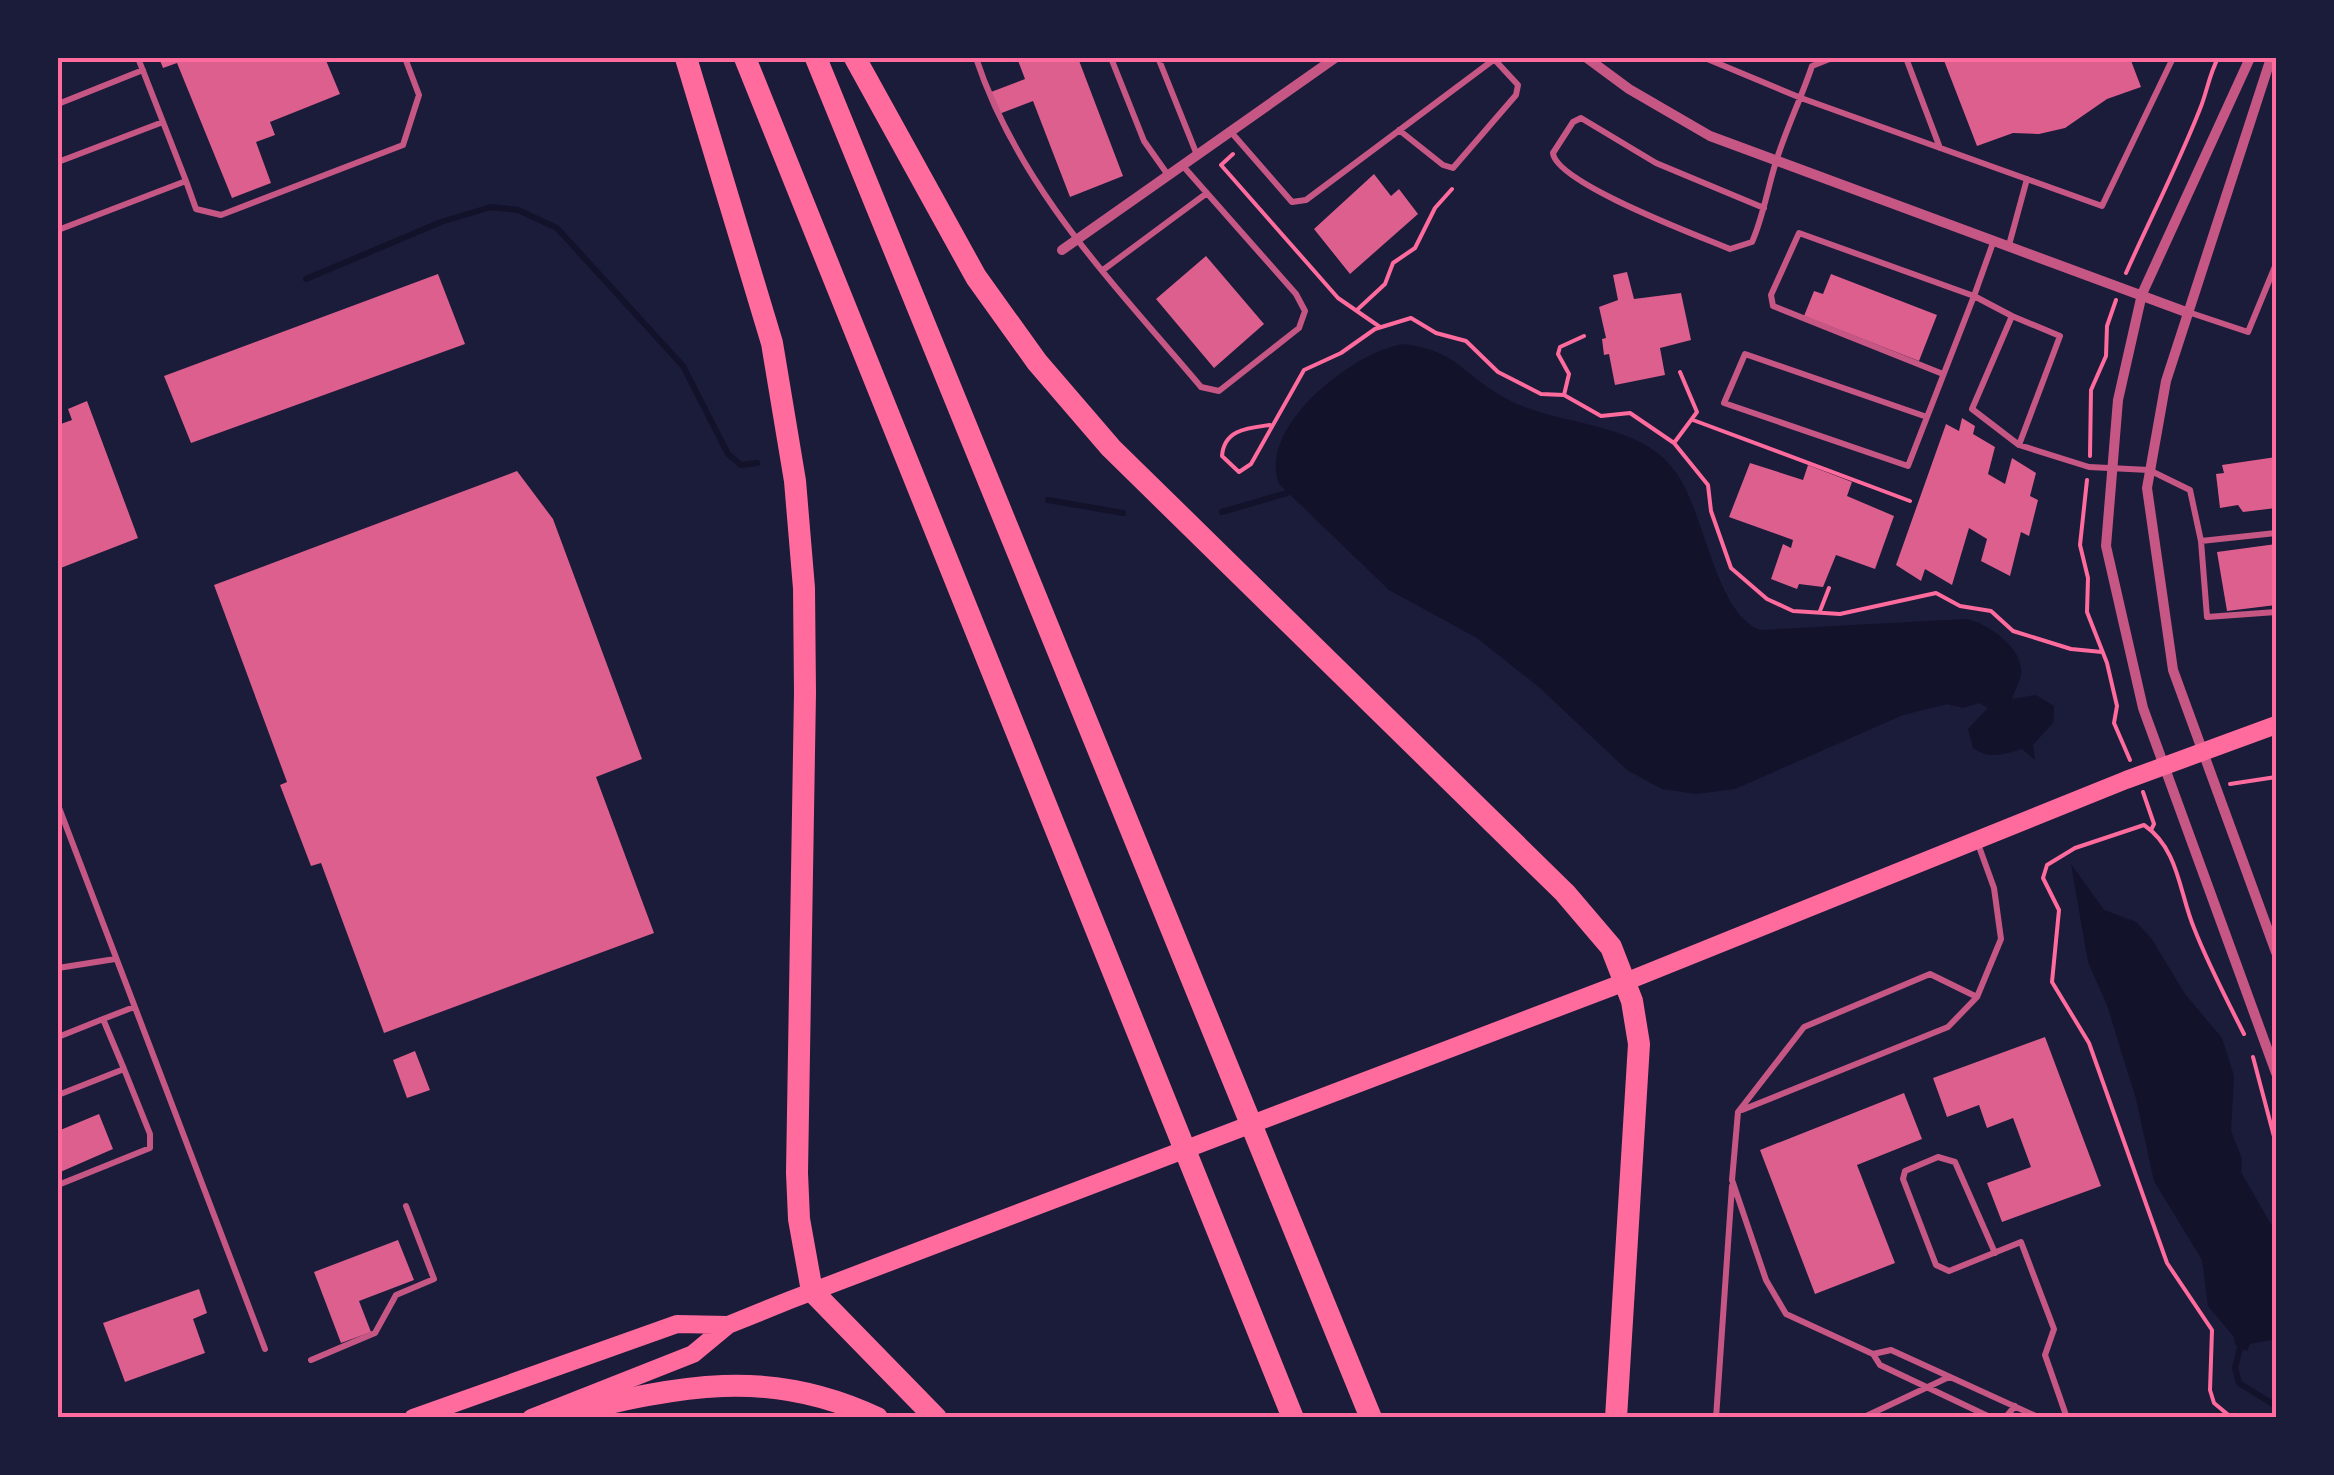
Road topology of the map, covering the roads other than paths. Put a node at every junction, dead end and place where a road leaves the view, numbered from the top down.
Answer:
1 (138, 58) edge
2 (405, 58) edge
3 (686, 58) edge
4 (745, 58) edge
5 (816, 58) edge
6 (855, 58) edge
7 (976, 58) edge
8 (1110, 58) edge
9 (1166, 58) edge
10 (1334, 58) edge
11 (1495, 58) edge
12 (1587, 58) edge
13 (1705, 58) edge
14 (1832, 58) edge
15 (1906, 58) edge
16 (2172, 58) edge
17 (2250, 58) edge
18 (2271, 58) edge
19 (143, 70) junction
20 (1802, 98) junction
21 (58, 104) edge
22 (163, 122) junction
23 (1399, 130) junction
24 (1230, 131) junction
25 (1940, 148) junction
26 (1197, 154) junction
27 (1776, 161) junction
28 (58, 162) edge
29 (1182, 165) junction
30 (1168, 176) junction
31 (2026, 179) junction
32 (186, 181) junction
33 (1207, 193) junction
34 (1764, 208) junction
35 (58, 230) edge
36 (1077, 240) junction
37 (1994, 240) junction
38 (2009, 246) junction
39 (1062, 250) dead end
40 (2276, 264) edge
41 (1103, 270) junction
42 (2142, 294) junction
43 (1974, 296) junction
44 (2186, 312) junction
45 (2012, 316) junction
46 (1943, 374) junction
47 (1926, 417) junction
48 (2018, 446) junction
49 (2113, 470) junction
50 (2149, 470) junction
51 (2276, 532) edge
52 (2201, 541) junction
53 (2276, 612) edge
54 (2276, 725) edge
55 (2202, 752) junction
56 (2165, 766) junction
57 (58, 805) edge
58 (1976, 840) junction
59 (2276, 952) edge
60 (116, 959) junction
61 (58, 968) edge
62 (1624, 982) junction
63 (1977, 997) junction
64 (134, 1007) junction
65 (103, 1019) junction
66 (58, 1037) edge
67 (124, 1069) junction
68 (2276, 1074) edge
69 (58, 1095) edge
70 (1738, 1112) junction
71 (1732, 1180) junction
72 (58, 1185) edge
73 (406, 1206) dead end
74 (1995, 1253) junction
75 (812, 1291) junction
76 (728, 1325) junction
77 (265, 1350) dead end
78 (1873, 1354) junction
79 (311, 1360) dead end
80 (1950, 1377) junction
81 (1928, 1388) junction
82 (2015, 1406) junction
83 (413, 1418) edge
84 (530, 1418) edge
85 (545, 1418) edge
86 (877, 1418) edge
87 (936, 1418) edge
88 (1294, 1418) edge
89 (1371, 1418) edge
90 (1616, 1418) edge
91 (1716, 1418) edge
92 (1862, 1418) edge
93 (1992, 1418) edge
94 (2005, 1418) edge
95 (2040, 1418) edge
96 (2068, 1418) edge

1 - 19 lane
2 - 32 lane
3 - 75 highway
4 - 88 highway
5 - 89 highway
6 - 62 highway
7 - 36 lane
8 - 30 lane
9 - 26 lane
10 - 24 street
11 - 23 lane
11 - 23 lane
12 - 27 street
13 - 20 lane
14 - 20 lane
15 - 25 lane
16 - 31 lane
17 - 42 street
18 - 44 street
19 - 21 lane
19 - 22 lane
20 - 25 lane
20 - 27 lane
22 - 28 lane
22 - 32 lane
23 - 24 lane
24 - 26 street
25 - 31 lane
26 - 29 street
27 - 34 lane
27 - 37 street
29 - 30 street
29 - 33 lane
30 - 36 street
31 - 38 lane
32 - 35 lane
33 - 41 lane
33 - 41 lane
34 - 34 lane
36 - 39 street
36 - 41 lane
37 - 38 street
37 - 43 lane
38 - 42 street
40 - 44 lane
42 - 44 street
42 - 49 street
43 - 45 lane
43 - 46 lane
43 - 46 lane
44 - 50 street
45 - 48 lane
45 - 48 lane
46 - 47 lane
47 - 47 lane
48 - 49 lane
49 - 50 lane
49 - 56 street
50 - 52 lane
50 - 55 street
51 - 52 lane
52 - 53 lane
54 - 55 main road
55 - 56 main road
55 - 59 street
56 - 58 main road
56 - 68 street
57 - 60 lane
58 - 62 main road
58 - 63 lane
60 - 61 lane
60 - 64 lane
62 - 75 main road
62 - 90 highway
63 - 70 lane
63 - 70 lane
64 - 65 lane
64 - 77 lane
65 - 66 lane
65 - 67 lane
67 - 69 lane
67 - 72 lane
70 - 71 lane
71 - 78 lane
71 - 91 lane
73 - 79 lane
74 - 74 lane
74 - 96 lane
75 - 76 main road
75 - 87 highway
76 - 83 main road
76 - 84 main road
78 - 80 lane
78 - 81 lane
80 - 81 lane
80 - 82 lane
81 - 92 lane
81 - 93 lane
82 - 94 lane
82 - 95 lane
85 - 86 highway

